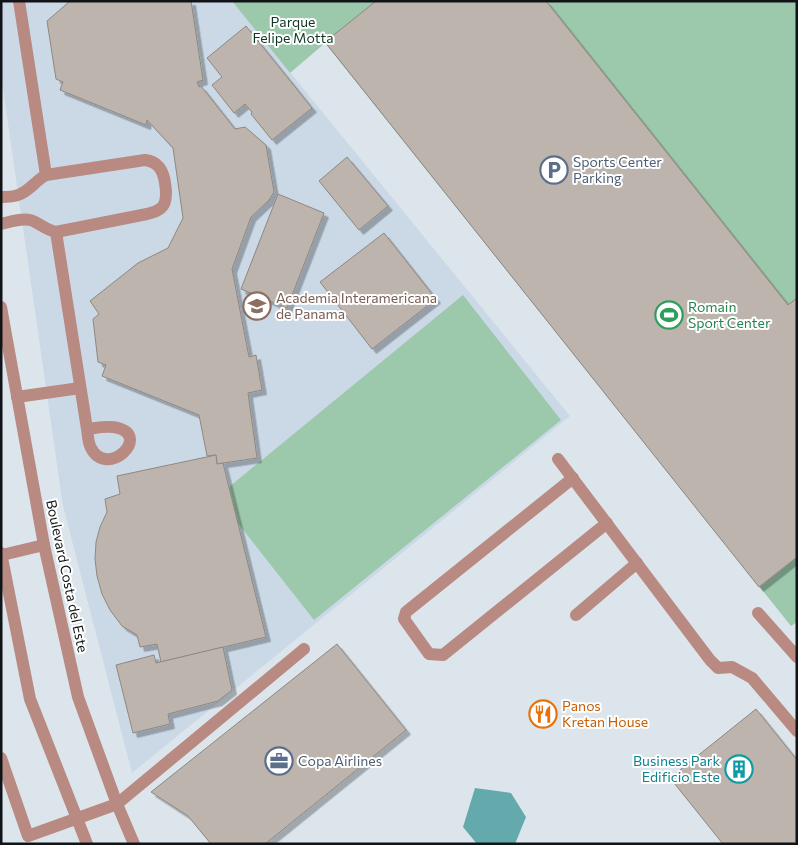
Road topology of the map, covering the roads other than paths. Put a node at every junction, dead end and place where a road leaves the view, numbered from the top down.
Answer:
1 (19, 1) edge
2 (46, 175) junction
3 (1, 198) edge
4 (1, 224) edge
5 (56, 232) junction
6 (1, 307) edge
7 (80, 388) junction
8 (17, 397) junction
9 (87, 429) dead end
10 (558, 459) dead end
11 (573, 478) junction
12 (607, 523) junction
13 (44, 545) junction
14 (1, 554) edge
15 (637, 563) junction
16 (758, 613) dead end
17 (576, 616) dead end
18 (304, 649) dead end
19 (794, 649) edge
20 (797, 731) edge
21 (1, 758) edge
22 (117, 804) junction
23 (76, 818) junction
24 (30, 840) edge
25 (87, 844) edge
26 (134, 844) edge

1 - 2 street
2 - 3 street
2 - 5 street
4 - 5 street
5 - 7 street
6 - 8 street, Boulevard Costa del Este
7 - 8 street
7 - 9 street
8 - 13 street, Boulevard Costa del Este
10 - 11 street
11 - 12 street
11 - 12 street
12 - 15 street
13 - 14 street
13 - 22 street, Boulevard Costa del Este
14 - 23 street
15 - 17 street
15 - 20 street
16 - 19 street
18 - 22 street
21 - 24 street
22 - 23 street
22 - 26 street, Boulevard Costa del Este
23 - 24 street
23 - 25 street

